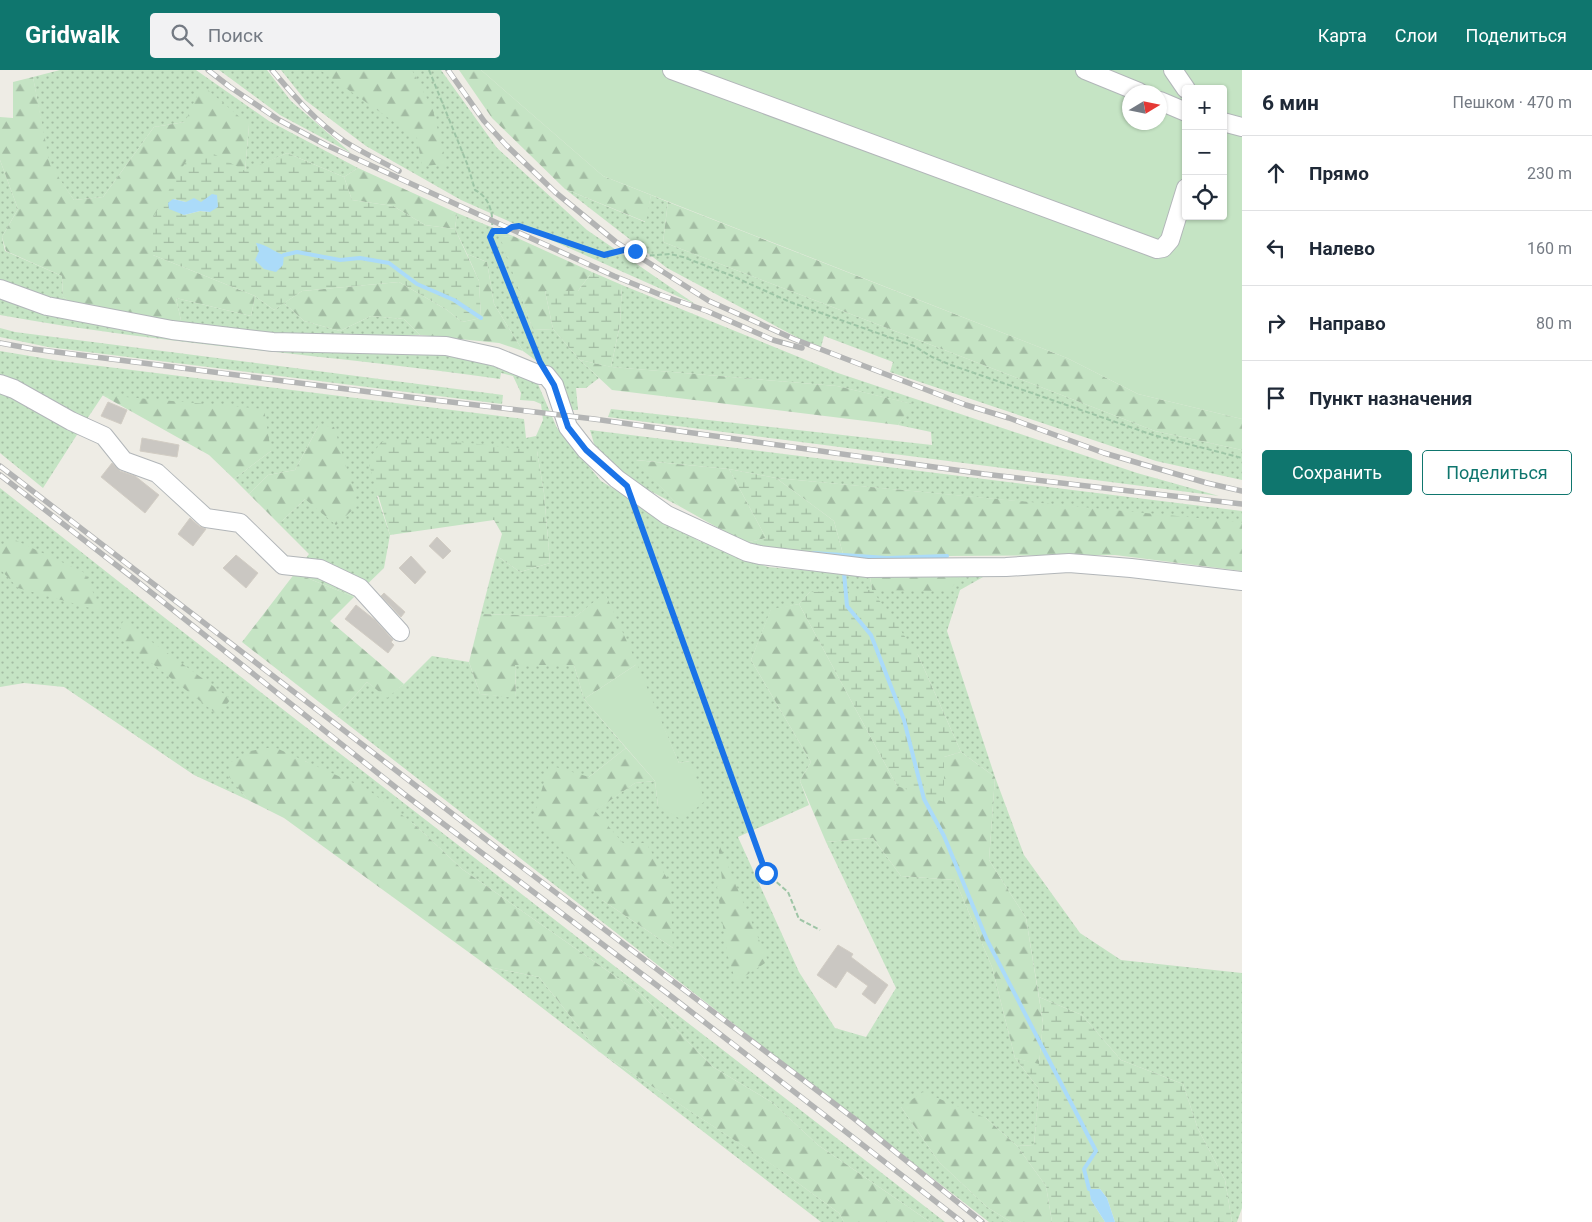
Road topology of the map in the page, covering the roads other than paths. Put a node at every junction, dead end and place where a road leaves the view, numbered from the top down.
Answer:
1 (672, 70) edge
2 (1085, 70) edge
3 (1173, 70) edge
4 (1122, 85) edge
5 (1183, 85) edge
6 (1167, 104) edge
7 (1182, 110) edge
8 (1227, 123) edge
9 (1242, 127) edge
10 (1182, 201) edge
11 (0, 290) edge
12 (0, 384) edge
13 (1242, 581) edge
14 (400, 632) dead end

1 - 10 street
2 - 4 street
3 - 5 street
6 - 7 street
8 - 9 street
11 - 13 street
12 - 14 street

